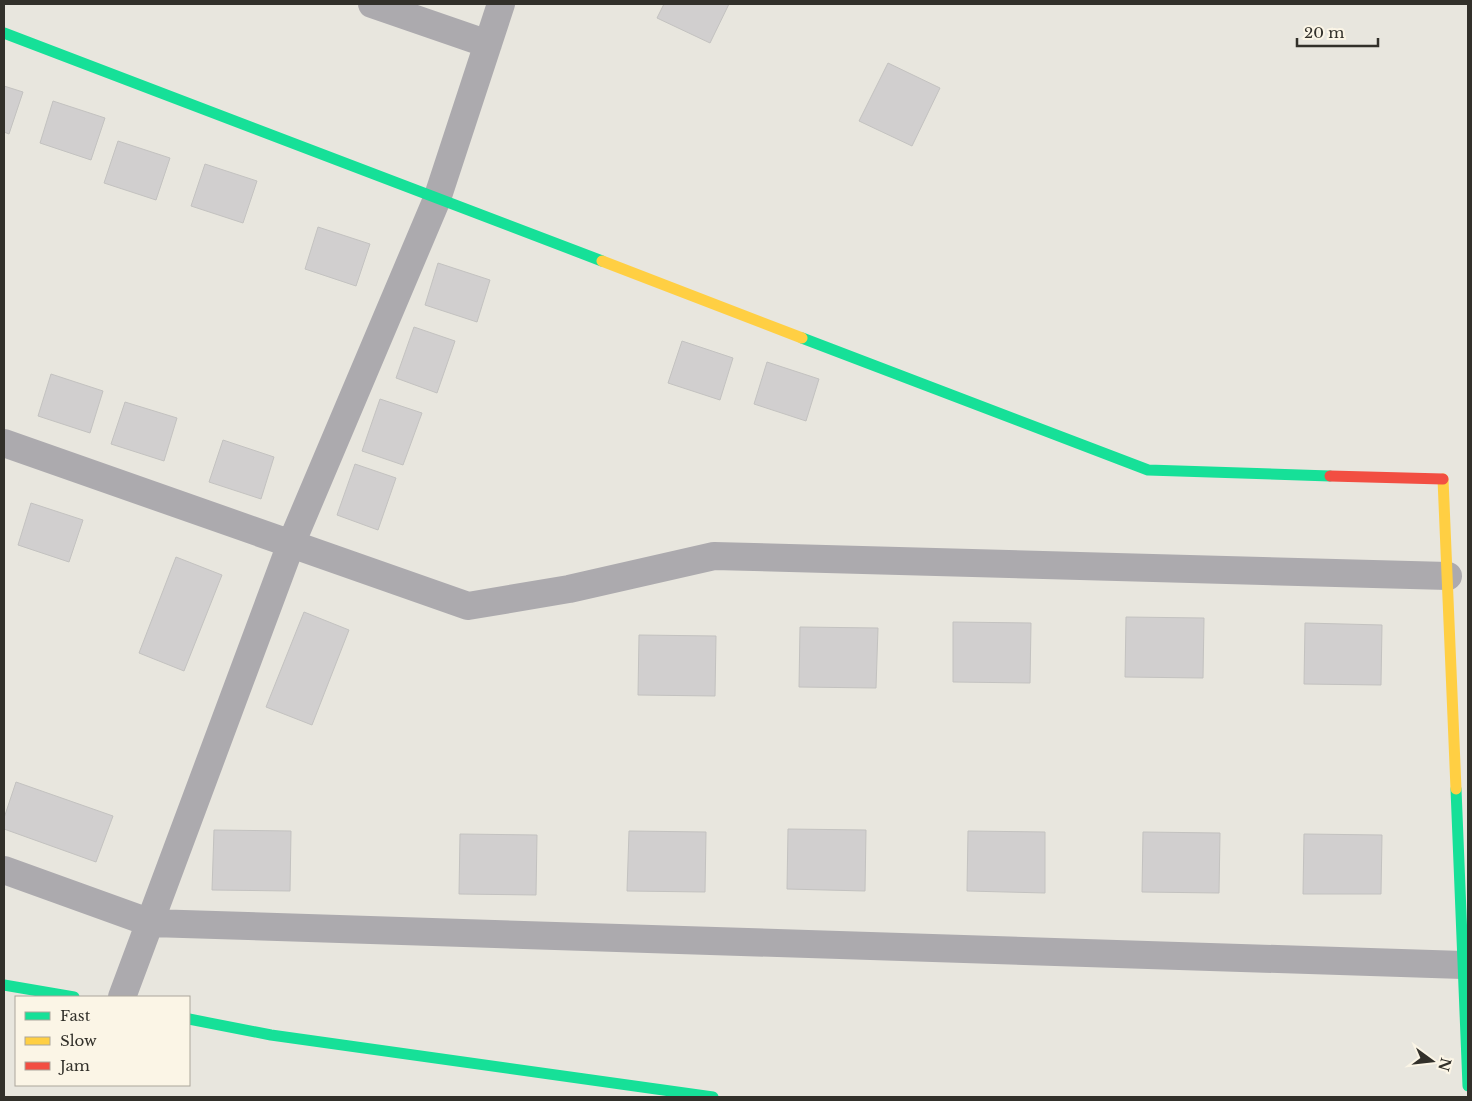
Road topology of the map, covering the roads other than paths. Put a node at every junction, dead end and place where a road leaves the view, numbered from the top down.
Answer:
1 (372, 4) edge
2 (501, 4) edge
3 (4, 33) edge
4 (488, 44) junction
5 (437, 199) junction
6 (4, 443) edge
7 (291, 544) junction
8 (1448, 576) junction
9 (4, 870) edge
10 (151, 923) junction
11 (1463, 965) junction
12 (4, 985) edge
13 (68, 996) edge
14 (122, 996) edge
15 (190, 1019) edge
16 (1468, 1086) edge
17 (713, 1097) edge

1 - 4 street
2 - 4 street
3 - 5 street
4 - 5 street
5 - 7 street
5 - 8 street
6 - 7 street
7 - 8 street
7 - 10 street
8 - 11 street
9 - 10 street
10 - 11 street
10 - 14 street
11 - 16 street
12 - 13 street
15 - 17 street

